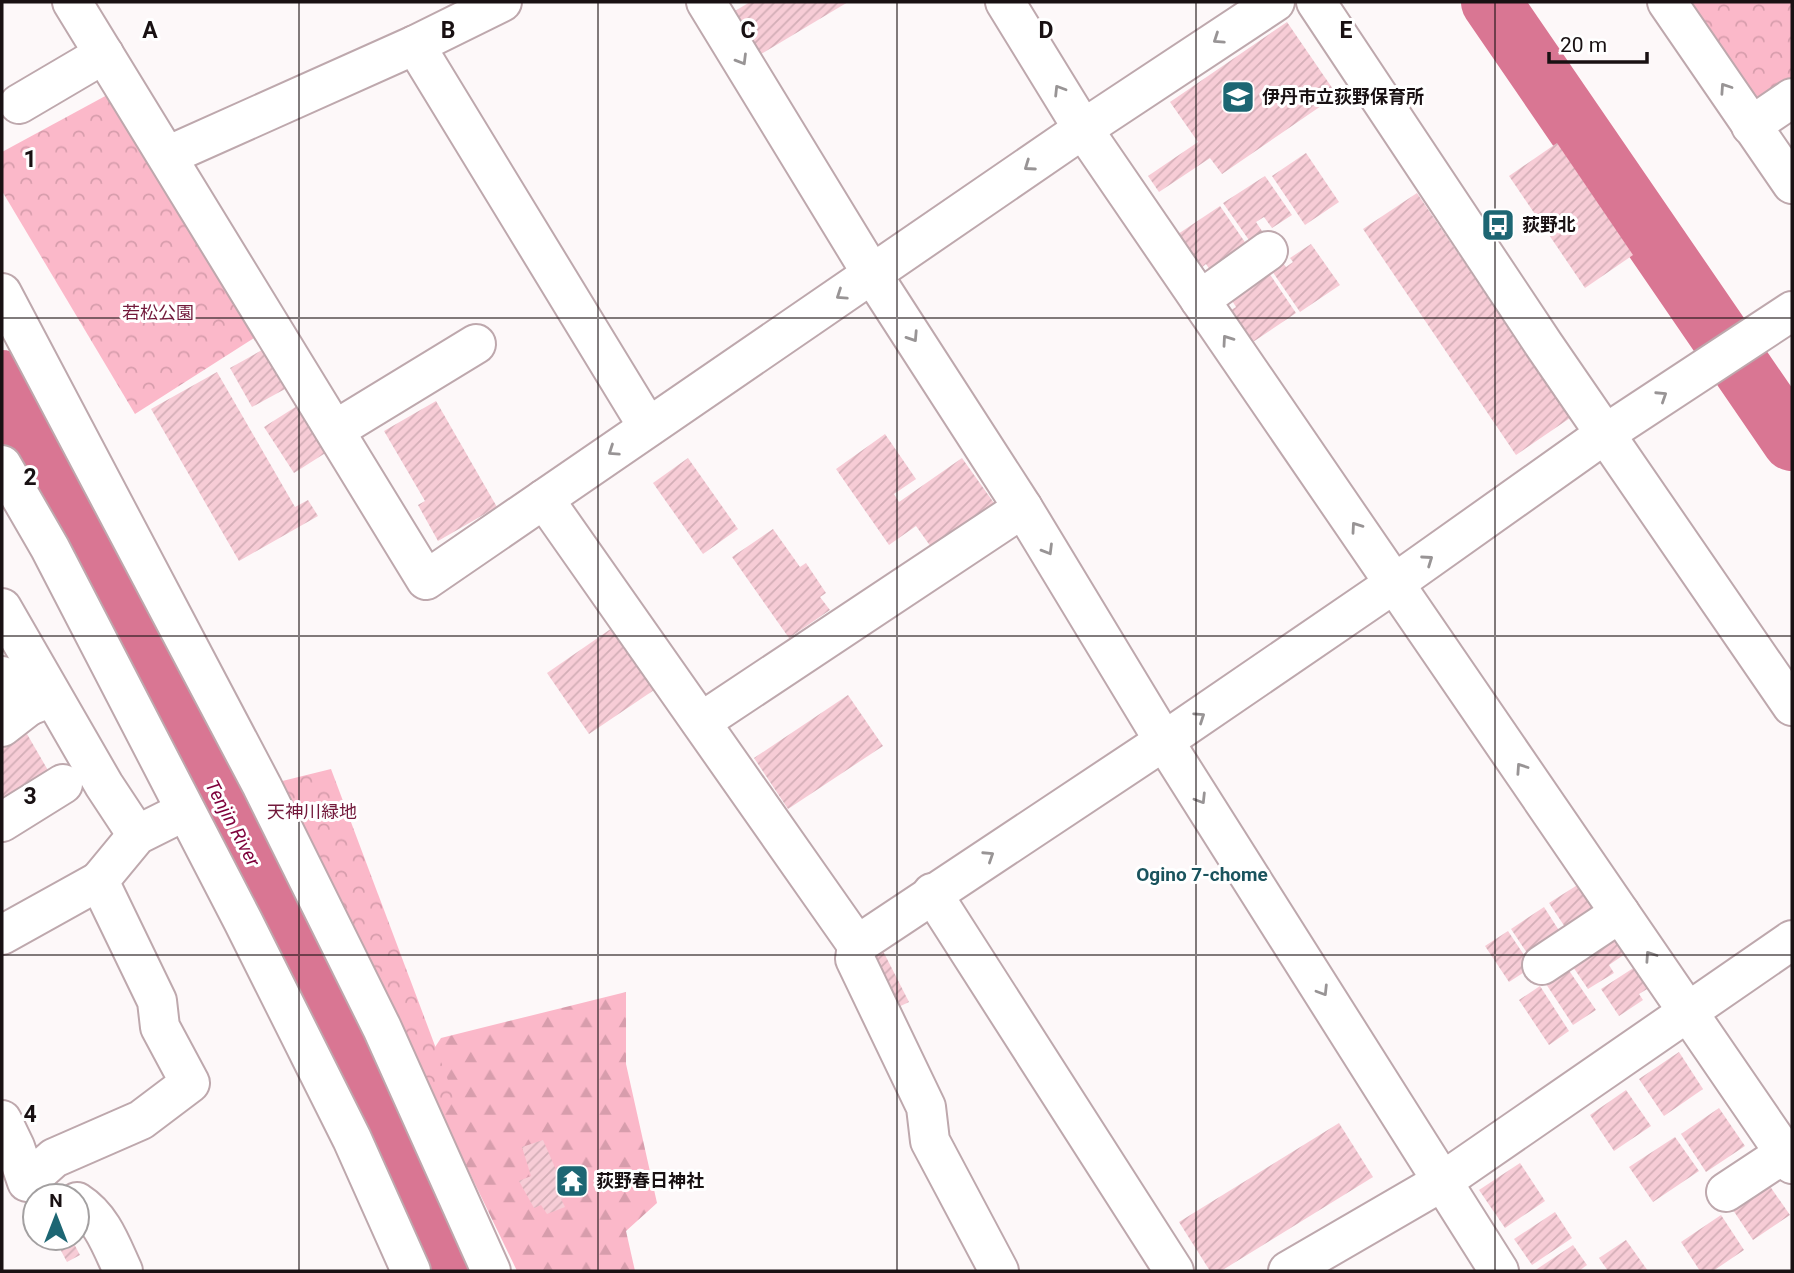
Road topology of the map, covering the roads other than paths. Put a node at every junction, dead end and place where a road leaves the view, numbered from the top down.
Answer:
1 (72, 2) edge
2 (502, 2) edge
3 (706, 2) edge
4 (1005, 2) edge
5 (1275, 2) edge
6 (1316, 2) edge
7 (1667, 2) edge
8 (415, 45) junction
9 (104, 54) junction
10 (1792, 98) edge
11 (19, 104) dead end
12 (1751, 125) junction
13 (1083, 129) junction
14 (167, 156) junction
15 (1792, 184) edge
16 (1268, 251) dead end
17 (872, 274) junction
18 (2, 293) edge
19 (1200, 300) junction
20 (1792, 311) edge
21 (476, 344) dead end
22 (648, 427) junction
23 (335, 430) junction
24 (1605, 434) junction
25 (2, 465) edge
26 (544, 499) junction
27 (1023, 508) junction
28 (1395, 583) junction
29 (2, 608) edge
30 (2, 676) edge
31 (1792, 706) edge
32 (28, 710) edge
33 (701, 722) junction
34 (1164, 741) junction
35 (64, 784) dead end
36 (185, 811) junction
37 (2, 822) edge
38 (136, 835) junction
39 (99, 881) junction
40 (932, 893) junction
41 (1620, 913) junction
42 (2, 934) edge
43 (1792, 940) edge
44 (857, 945) junction
45 (1542, 965) dead end
46 (1688, 1013) junction
47 (2, 1120) edge
48 (1789, 1159) edge
49 (1443, 1181) junction
50 (14, 1188) edge
51 (1726, 1192) dead end
52 (91, 1212) edge
53 (123, 1271) edge
54 (411, 1271) edge
55 (491, 1271) edge
56 (999, 1271) edge
57 (1174, 1271) edge
58 (1288, 1271) edge
59 (1499, 1271) edge

1 - 9 street
2 - 8 street
3 -> 17 street
13 -> 4 street
5 -> 13 street
6 - 24 street
12 -> 7 street
8 - 14 street
8 - 22 street
9 - 11 street
9 - 14 street
10 - 12 street
12 - 15 street
13 -> 17 street
13 - 19 street
14 - 23 street
16 - 19 street
17 -> 22 street
17 -> 27 street
18 - 55 street
28 -> 19 street
24 -> 20 street
21 - 23 street
22 -> 26 street
23 - 26 street
28 -> 24 street
24 - 31 street
25 - 36 street
26 - 33 street
27 - 33 street
27 -> 34 street
34 -> 28 street
41 -> 28 street
29 - 32 street
30 - 32 street
32 - 38 street
33 - 44 street
40 -> 34 street
34 -> 49 street
35 - 37 street
36 - 38 street
36 - 54 street
38 - 39 street
39 - 42 street
39 - 50 street
40 - 44 street
40 - 57 street
41 - 45 street
46 -> 41 street
43 - 46 street
44 - 56 street
46 - 48 street
46 - 49 street
47 - 50 street
48 - 51 street
49 - 58 street
49 - 59 street
52 - 53 street

